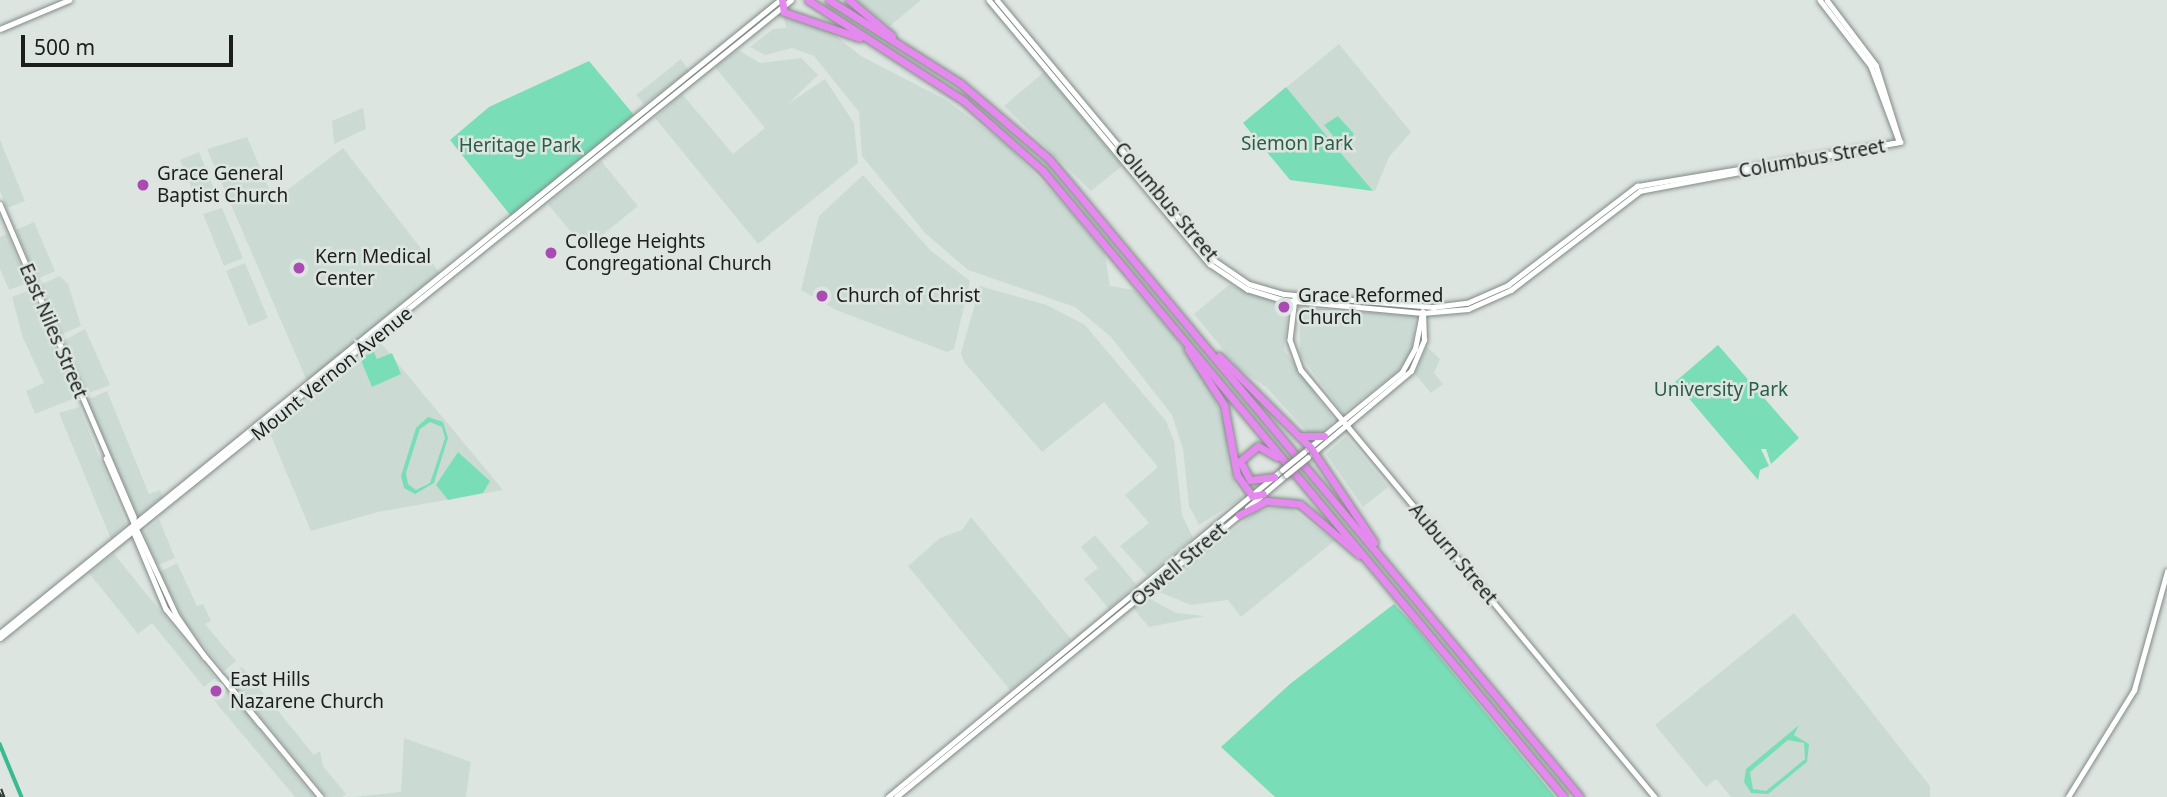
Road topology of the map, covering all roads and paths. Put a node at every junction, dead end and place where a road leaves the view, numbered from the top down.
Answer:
1 (69, 0) edge
2 (808, 0) edge
3 (829, 0) edge
4 (849, 0) edge
5 (989, 0) edge
6 (997, 0) edge
7 (1820, 0) edge
8 (1827, 0) edge
9 (783, 2) edge
10 (0, 29) edge
11 (896, 57) junction
12 (919, 58) junction
13 (1899, 142) junction
14 (558, 180) junction
15 (562, 185) junction
16 (0, 204) edge
17 (1295, 298) junction
18 (1422, 309) junction
19 (1176, 327) junction
20 (1196, 335) junction
21 (1343, 421) junction
22 (1347, 426) junction
23 (1295, 432) junction
24 (1324, 436) junction
25 (1309, 452) junction
26 (1274, 477) junction
27 (1263, 494) junction
28 (1252, 496) junction
29 (1239, 514) junction
30 (1330, 514) junction
31 (135, 527) junction
32 (92, 558) junction
33 (1394, 572) junction
34 (2167, 572) edge
35 (83, 573) junction
36 (71, 575) junction
37 (1387, 582) junction
38 (50, 592) junction
39 (50, 598) junction
40 (173, 608) junction
41 (166, 609) junction
42 (29, 615) junction
43 (0, 635) edge
44 (205, 657) junction
45 (928, 763) junction
46 (909, 786) junction
47 (321, 797) edge
48 (889, 797) edge
49 (896, 797) edge
50 (1564, 797) edge
51 (1580, 797) edge
52 (1655, 797) edge
53 (2068, 797) edge

1 - 10 main road
2 - 11 highway
3 - 12 highway
4 - 12 highway
5 - 17 main road, Columbus Street
6 - 17 main road, Columbus Street
7 - 13 main road
8 - 13 main road
9 - 11 highway
9 - 14 main road, Mount Vernon Avenue
9 - 15 main road, Mount Vernon Avenue
11 - 19 highway
12 - 20 highway
13 - 18 main road, Columbus Street
14 - 15 main road
14 - 31 main road, Mount Vernon Avenue
15 - 31 main road, Mount Vernon Avenue
16 - 31 main road, East Niles Street
17 - 18 main road, Columbus Street
17 - 21 main road, Auburn Street
18 - 21 main road, Oswell Street
18 - 22 main road, Oswell Street
19 - 28 highway
19 - 30 highway
20 - 23 highway
20 - 33 highway
21 - 22 main road, Auburn Street
21 - 24 main road, Oswell Street
22 - 25 main road, Oswell Street
22 - 52 main road, Auburn Street
23 - 24 highway
23 - 25 highway
24 - 25 main road, Oswell Street
25 - 26 main road, Oswell Street, bridge
25 - 27 main road, Oswell Street, bridge
25 - 33 highway
26 - 28 main road, Oswell Street
26 - 30 highway
27 - 28 highway
27 - 29 main road, Oswell Street
28 - 45 main road, Oswell Street
29 - 37 highway
29 - 46 main road, Oswell Street
30 - 37 highway
31 - 32 main road, Mount Vernon Avenue
31 - 35 main road, Mount Vernon Avenue
31 - 40 main road, East Niles Street
31 - 41 main road, East Niles Street
32 - 35 main road
32 - 36 main road, Mount Vernon Avenue
33 - 51 highway
34 - 53 main road
35 - 39 main road, Mount Vernon Avenue
36 - 38 main road, Mount Vernon Avenue
36 - 39 main road
37 - 50 highway
38 - 42 main road
38 - 43 main road, Mount Vernon Avenue
39 - 42 main road, Mount Vernon Avenue
40 - 41 main road
40 - 44 main road, East Niles Street
41 - 44 main road, East Niles Street
42 - 43 main road, Mount Vernon Avenue
44 - 47 main road, East Niles Street
45 - 46 main road
45 - 48 main road, Oswell Street
46 - 49 main road, Oswell Street

